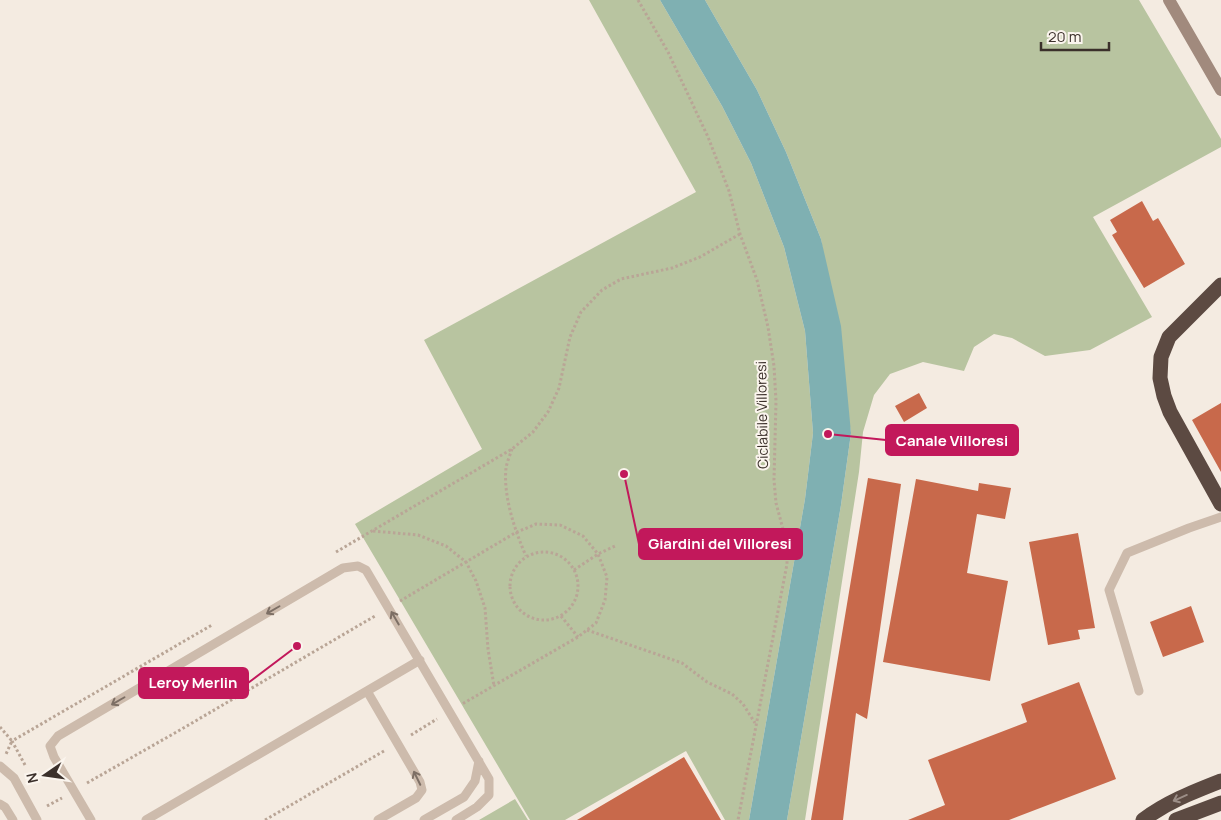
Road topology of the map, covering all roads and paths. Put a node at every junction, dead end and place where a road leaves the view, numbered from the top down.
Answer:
1 (638, 0) edge
2 (1169, 0) edge
3 (1221, 90) edge
4 (740, 234) junction
5 (1219, 289) edge
6 (512, 449) junction
7 (1221, 504) edge
8 (1221, 517) edge
9 (373, 531) junction
10 (615, 546) dead end
11 (330, 556) dead end
12 (526, 556) junction
13 (574, 570) junction
14 (561, 616) junction
15 (220, 620) dead end
16 (586, 630) dead end
17 (578, 637) dead end
18 (420, 660) junction
19 (494, 686) dead end
20 (1139, 691) dead end
21 (367, 692) junction
22 (755, 724) junction
23 (0, 727) edge
24 (12, 740) junction
25 (479, 760) junction
26 (25, 765) dead end
27 (0, 766) edge
28 (1221, 781) edge
29 (43, 798) dead end
30 (1221, 803) edge
31 (0, 804) edge
32 (52, 813) dead end
33 (13, 820) edge
34 (37, 820) edge
35 (90, 820) edge
36 (146, 820) edge
37 (378, 820) edge
38 (424, 820) edge
39 (456, 820) edge
40 (738, 820) edge
41 (1143, 820) edge
42 (1176, 820) edge

1 - 4 path, Ciclabile Villoresi
2 - 3 street
4 - 6 path
4 - 22 path, Ciclabile Villoresi
5 - 7 highway
6 - 9 path
6 - 12 path
8 - 20 lane
9 - 11 path
9 - 19 path
10 - 13 path
12 - 13 path
12 - 14 path
13 - 14 path
14 - 17 path
15 - 24 path
16 - 22 path
18 - 21 lane
18 - 25 lane
18 -> 35 lane
21 - 36 lane
37 -> 21 lane
22 - 40 path, Ciclabile Villoresi
23 - 24 path
24 - 26 path
24 - 27 path
25 - 38 lane
25 - 39 lane
27 - 34 lane
28 -> 41 highway
29 - 32 path
30 - 42 highway
31 - 33 lane

